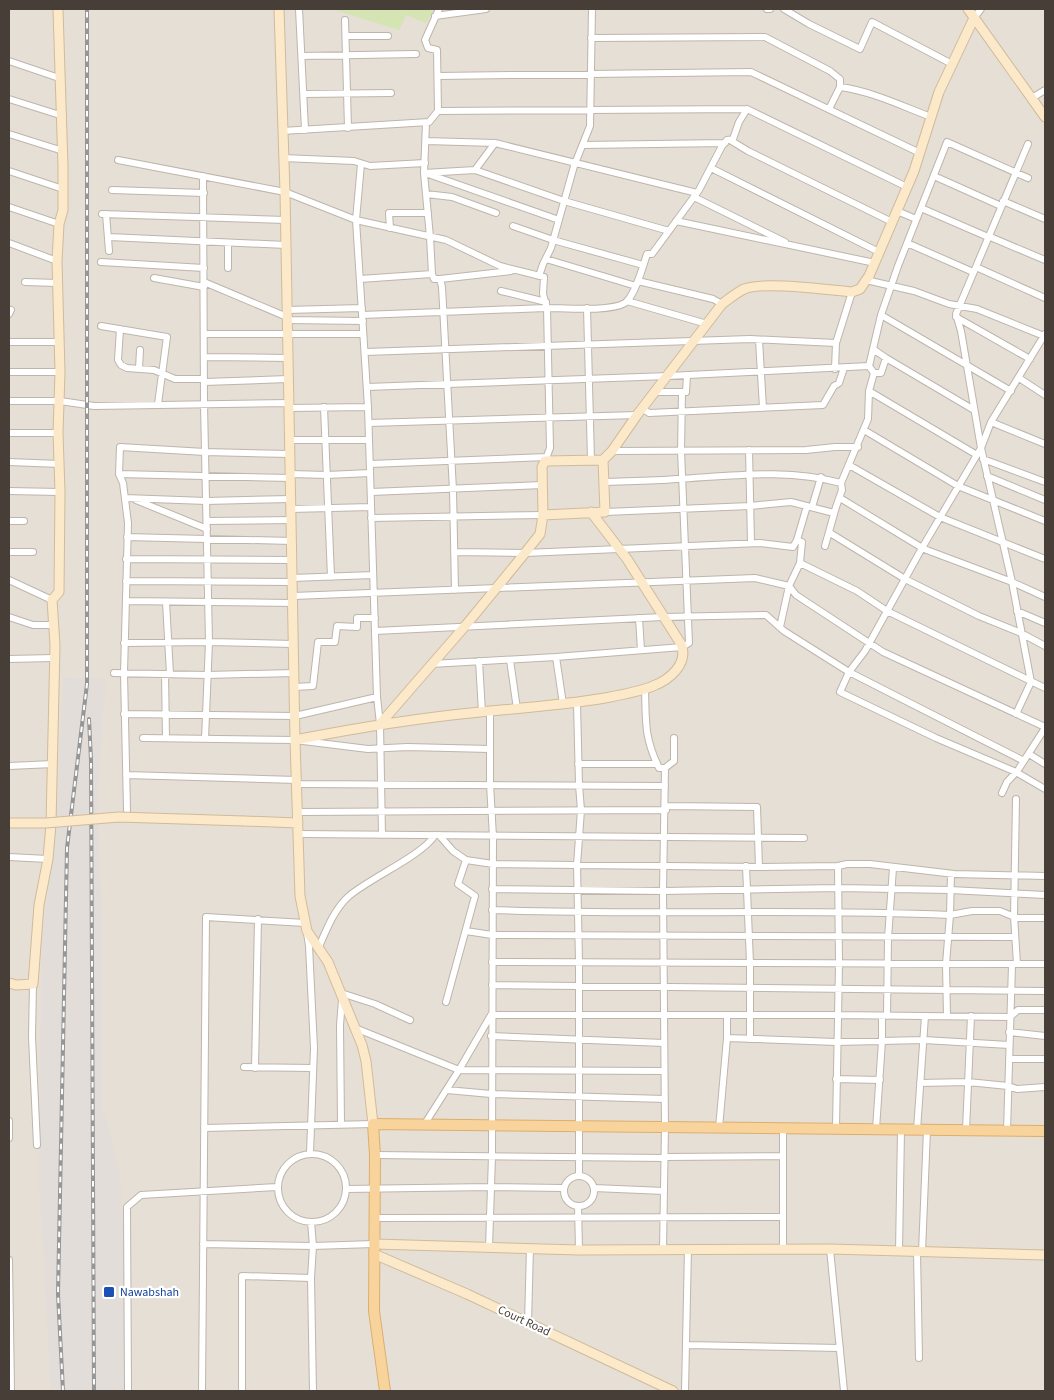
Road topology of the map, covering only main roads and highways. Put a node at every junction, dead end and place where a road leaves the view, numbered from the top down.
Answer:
1 (1045, 1131) edge
2 (385, 1391) edge

1 - 2 main road

